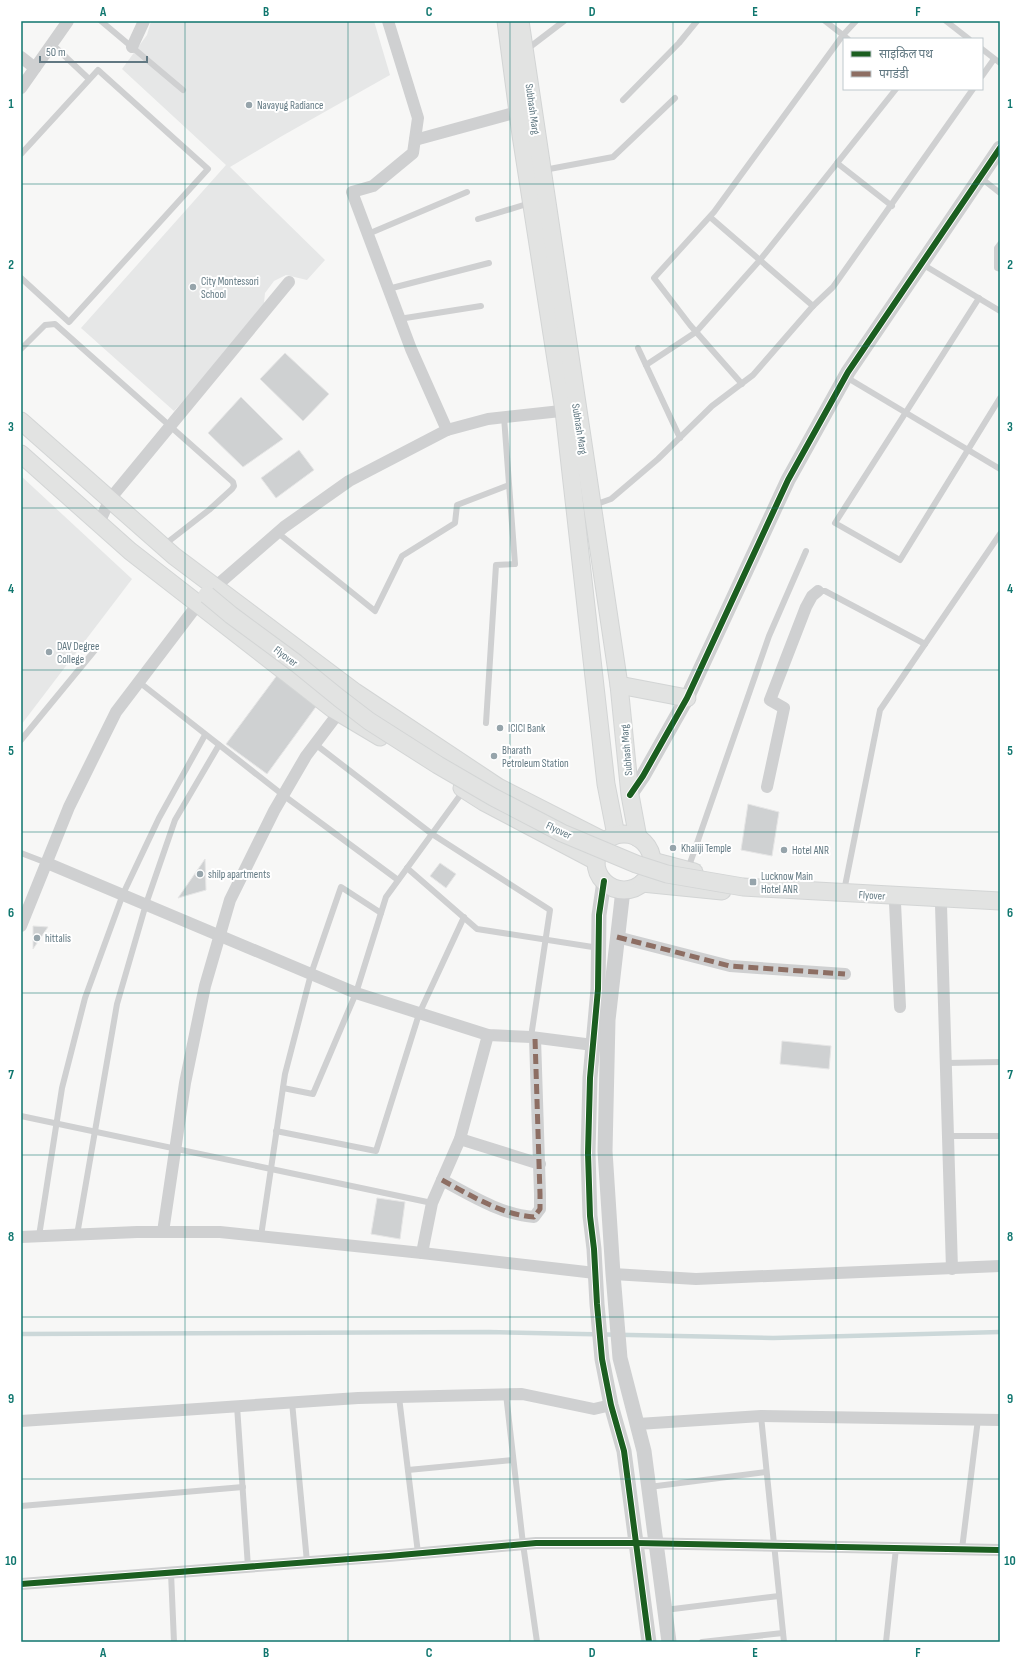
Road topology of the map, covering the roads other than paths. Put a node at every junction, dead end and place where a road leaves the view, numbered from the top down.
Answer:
1 (68, 21) edge
2 (101, 21) edge
3 (144, 21) edge
4 (388, 21) edge
5 (506, 21) edge
6 (520, 21) edge
7 (564, 21) edge
8 (697, 21) edge
9 (825, 21) edge
10 (856, 21) edge
11 (946, 21) edge
12 (846, 37) edge
13 (968, 38) edge
14 (843, 41) edge
15 (52, 44) junction
16 (132, 47) junction
17 (983, 50) edge
18 (525, 51) junction
19 (21, 57) edge
20 (994, 59) junction
21 (1000, 63) edge
22 (35, 68) junction
23 (983, 75) edge
24 (89, 79) junction
25 (21, 88) edge
26 (183, 90) dead end
27 (895, 90) edge
28 (972, 90) edge
29 (675, 98) dead end
30 (623, 100) dead end
31 (526, 110) junction
32 (414, 140) junction
33 (1000, 148) edge
34 (21, 154) edge
35 (837, 163) junction
36 (542, 170) junction
37 (980, 178) junction
38 (467, 192) dead end
39 (1000, 193) edge
40 (532, 203) junction
41 (892, 206) junction
42 (710, 217) junction
43 (478, 219) dead end
44 (368, 234) junction
45 (1000, 244) edge
46 (760, 260) junction
47 (490, 264) dead end
48 (922, 264) junction
49 (1000, 269) edge
50 (21, 278) edge
51 (289, 282) dead end
52 (388, 289) junction
53 (979, 298) junction
54 (481, 306) dead end
55 (812, 306) junction
56 (1000, 311) edge
57 (399, 319) junction
58 (696, 332) junction
59 (638, 348) dead end
60 (21, 349) edge
61 (646, 365) junction
62 (846, 377) junction
63 (742, 384) junction
64 (1000, 398) edge
65 (571, 410) junction
66 (906, 413) junction
67 (504, 417) junction
68 (21, 421) edge
69 (170, 425) junction
70 (447, 430) junction
71 (680, 438) junction
72 (968, 450) junction
73 (21, 454) edge
74 (1000, 469) edge
75 (509, 485) junction
76 (110, 499) junction
77 (592, 506) junction
78 (99, 523) junction
79 (278, 533) junction
80 (1000, 534) edge
81 (166, 549) junction
82 (806, 551) dead end
83 (152, 568) junction
84 (186, 578) junction
85 (818, 591) joint
86 (207, 595) junction
87 (925, 644) junction
88 (95, 650) dead end
89 (138, 682) junction
90 (619, 686) junction
91 (355, 692) junction
92 (687, 698) junction
93 (339, 712) junction
94 (486, 723) dead end
95 (205, 735) junction
96 (21, 740) edge
97 (315, 744) junction
98 (218, 746) junction
99 (476, 772) junction
100 (767, 787) dead end
101 (464, 789) junction
102 (283, 795) junction
103 (630, 795) junction
104 (432, 834) junction
105 (610, 838) junction
106 (638, 838) junction
107 (21, 853) edge
108 (596, 861) junction
109 (652, 861) junction
110 (47, 863) junction
111 (407, 868) junction
112 (688, 870) junction
113 (398, 880) junction
114 (604, 881) junction
115 (642, 883) junction
116 (846, 886) junction
117 (623, 890) junction
118 (123, 894) junction
119 (1000, 894) edge
120 (1000, 901) edge
121 (895, 903) junction
122 (146, 904) junction
123 (941, 905) junction
124 (1000, 908) edge
125 (381, 913) junction
126 (464, 917) junction
127 (21, 926) edge
128 (220, 935) junction
129 (617, 937) junction
130 (545, 940) junction
131 (599, 948) junction
132 (312, 974) junction
133 (845, 974) dead end
134 (356, 993) junction
135 (900, 1007) dead end
136 (419, 1014) junction
137 (488, 1035) junction
138 (533, 1037) junction
139 (593, 1045) junction
140 (1000, 1062) edge
141 (946, 1064) junction
142 (283, 1088) junction
143 (21, 1116) edge
144 (57, 1123) junction
145 (276, 1131) junction
146 (95, 1132) junction
147 (948, 1136) junction
148 (1000, 1136) edge
149 (460, 1139) junction
150 (175, 1149) junction
151 (540, 1164) junction
152 (271, 1169) junction
153 (442, 1180) junction
154 (432, 1203) junction
155 (163, 1232) junction
156 (77, 1235) junction
157 (39, 1236) junction
158 (261, 1236) junction
159 (21, 1237) edge
160 (422, 1253) junction
161 (1000, 1266) edge
162 (952, 1268) junction
163 (595, 1273) junction
164 (612, 1274) junction
165 (506, 1394) junction
166 (399, 1397) junction
167 (292, 1402) junction
168 (611, 1405) junction
169 (237, 1406) junction
170 (761, 1416) junction
171 (978, 1419) junction
172 (1000, 1420) edge
173 (21, 1421) edge
174 (638, 1424) junction
175 (513, 1460) junction
176 (408, 1470) junction
177 (766, 1472) junction
178 (243, 1487) junction
179 (649, 1487) junction
180 (21, 1506) edge
181 (636, 1543) junction
182 (523, 1544) junction
183 (656, 1544) junction
184 (773, 1546) junction
185 (896, 1548) junction
186 (962, 1549) junction
187 (1000, 1550) edge
188 (418, 1554) junction
189 (307, 1562) junction
190 (248, 1567) junction
191 (171, 1573) junction
192 (21, 1584) edge
193 (779, 1596) junction
194 (665, 1610) junction
195 (783, 1634) junction
196 (174, 1642) edge
197 (537, 1642) edge
198 (649, 1642) edge
199 (669, 1642) edge
200 (702, 1642) edge
201 (784, 1642) edge
202 (886, 1642) edge

1 - 15 street
2 - 16 lane
3 - 16 street
4 - 32 street
5 - 31 main road
6 - 18 main road, Subhash Marg
7 - 18 lane
8 - 30 lane
9 - 12 lane
10 - 12 lane
11 - 13 lane
14 - 42 lane
15 - 22 street
15 - 24 lane
16 - 26 lane
17 - 20 lane
18 - 31 main road, Subhash Marg
19 - 22 street
20 - 21 lane
20 - 23 lane
22 - 25 street
24 - 34 lane
24 - 50 lane
27 - 35 lane
28 - 41 lane
29 - 36 lane
31 - 32 street
31 - 36 main road, Subhash Marg
31 - 40 main road
32 - 44 street
33 - 37 street
35 - 41 lane
35 - 46 lane
36 - 65 main road, Subhash Marg
37 - 39 lane
37 - 48 street
38 - 44 lane
40 - 43 lane
40 - 65 main road
41 - 55 lane
42 - 46 lane
42 - 58 lane
44 - 52 street
45 - 49 lane
46 - 55 lane
46 - 58 lane
47 - 52 lane
48 - 53 lane
48 - 62 street
51 - 69 street
52 - 57 street
53 - 56 lane
53 - 66 lane
54 - 57 lane
55 - 63 lane
57 - 70 street
58 - 61 lane
58 - 63 lane
59 - 61 lane
60 - 69 lane
61 - 71 lane
62 - 66 lane
62 - 92 street
63 - 71 lane
64 - 72 lane
65 - 67 street
65 - 77 main road, Subhash Marg
65 - 105 main road
66 - 72 lane
66 - 72 lane
67 - 70 street
67 - 75 lane
68 - 76 main road
69 - 76 street
69 - 81 lane
70 - 79 street
71 - 77 lane
72 - 74 lane
73 - 78 main road
75 - 79 lane
75 - 94 lane
76 - 78 street
76 - 81 main road
77 - 90 main road, Subhash Marg
78 - 83 main road
79 - 86 street
80 - 87 lane
81 - 84 main road, Flyover
81 - 86 main road
82 - 112 lane
83 - 84 main road, Flyover
83 - 86 main road
84 - 86 main road, Flyover
85 - 87 lane
85 - 100 street
86 - 89 street
86 - 91 main road
86 - 93 main road
86 - 120 main road, Flyover, bridge
87 - 116 lane
88 - 96 lane
89 - 95 lane
89 - 110 street
90 - 92 main road
90 - 103 main road, Subhash Marg
91 - 93 street
91 - 99 main road
92 - 103 street
93 - 97 street
93 - 101 main road
95 - 98 lane
95 - 118 lane
97 - 102 street
97 - 104 lane
98 - 102 lane
98 - 122 lane
99 - 101 lane
99 - 105 main road
101 - 104 lane
101 - 108 main road
102 - 113 lane
102 - 128 street
103 - 106 main road, Subhash Marg
104 - 111 lane
104 - 130 lane
105 - 106 main road
105 - 108 main road
106 - 109 main road
107 - 110 lane
108 - 114 main road
109 - 112 main road
109 - 115 main road
110 - 118 street
110 - 127 street
111 - 113 lane
111 - 126 lane
112 - 116 main road
113 - 125 lane
114 - 117 main road
114 - 131 street
115 - 117 main road
115 - 121 main road
116 - 119 main road
117 - 129 street
118 - 122 street
118 - 144 lane
121 - 123 main road
121 - 135 street
122 - 128 street
122 - 146 lane
123 - 124 main road
123 - 141 street
125 - 132 lane
125 - 134 lane
126 - 130 lane
126 - 136 lane
128 - 132 street
128 - 150 street
129 - 133 street
129 - 164 street
130 - 131 lane
130 - 138 lane
131 - 139 street
132 - 134 street
132 - 142 lane
134 - 136 street
134 - 142 lane
136 - 137 street
136 - 145 lane
137 - 138 street
137 - 149 street
138 - 139 street
138 - 151 street
139 - 163 street
140 - 141 lane
141 - 147 street
142 - 145 lane
143 - 144 lane
144 - 146 lane
144 - 157 lane
145 - 152 lane
146 - 150 lane
146 - 156 lane
147 - 148 lane
147 - 162 street
149 - 151 street
149 - 153 street
150 - 152 lane
150 - 155 street
151 - 153 street
152 - 154 lane
152 - 158 lane
153 - 154 street
154 - 160 street
155 - 156 street
155 - 158 street
156 - 157 street
157 - 159 street
158 - 160 street
160 - 163 street
161 - 162 street
162 - 164 street
163 - 168 street
164 - 174 street
165 - 166 street
165 - 168 street
165 - 175 lane
166 - 167 street
166 - 176 lane
167 - 169 street
167 - 189 lane
168 - 181 street
169 - 173 street
169 - 178 lane
170 - 171 street
170 - 174 street
170 - 177 lane
171 - 172 street
171 - 186 lane
174 - 179 street
175 - 176 lane
175 - 182 lane
176 - 188 lane
177 - 179 lane
177 - 184 lane
178 - 180 lane
178 - 190 lane
179 - 183 street
181 - 182 street
181 - 183 street
181 - 198 street
182 - 188 street
182 - 197 lane
183 - 184 street
183 - 194 street
184 - 185 street
184 - 193 lane
185 - 186 street
185 - 202 lane
186 - 187 street
188 - 189 street
189 - 190 street
190 - 191 street
191 - 192 street
191 - 196 lane
193 - 194 lane
193 - 195 lane
194 - 199 street
195 - 200 lane
195 - 201 lane

